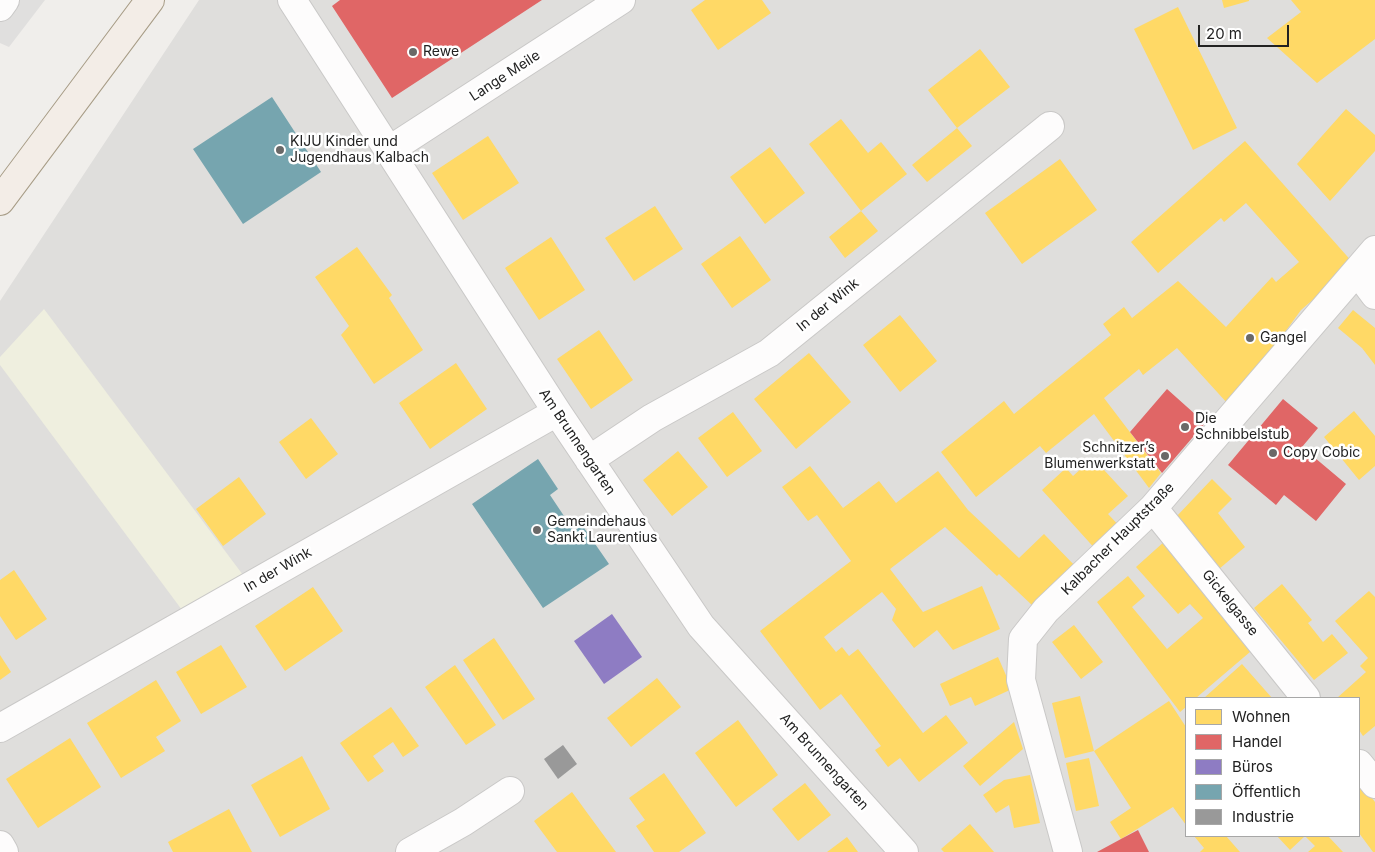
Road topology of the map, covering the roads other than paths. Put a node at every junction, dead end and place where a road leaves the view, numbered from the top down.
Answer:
1 (5, 0) edge
2 (150, 0) edge
3 (292, 0) edge
4 (622, 0) edge
5 (0, 7) edge
6 (1050, 126) dead end
7 (388, 151) junction
8 (0, 201) edge
9 (1375, 250) edge
10 (1357, 271) junction
11 (1375, 295) edge
12 (557, 412) junction
13 (589, 460) junction
14 (1153, 508) junction
15 (1305, 697) edge
16 (0, 728) edge
17 (1360, 765) edge
18 (1375, 784) edge
19 (510, 790) dead end
20 (0, 845) edge
21 (4, 852) edge
22 (410, 852) edge
23 (904, 852) edge
24 (1068, 852) edge

1 - 5 street
2 - 8 main road
3 - 7 street, Am Brunnengarten
4 - 7 street, Lange Meile
6 - 13 street, In der Wink
7 - 12 street, Am Brunnengarten
9 - 10 street, Kalbacher Hauptstraße
10 - 11 street
10 - 14 street, Kalbacher Hauptstraße
12 - 13 street, Am Brunnengarten
12 - 16 street, In der Wink
13 - 23 street, Am Brunnengarten
14 - 15 street, Gickelgasse
14 - 24 street, Kalbacher Hauptstraße
17 - 18 street
19 - 22 street
20 - 21 street

